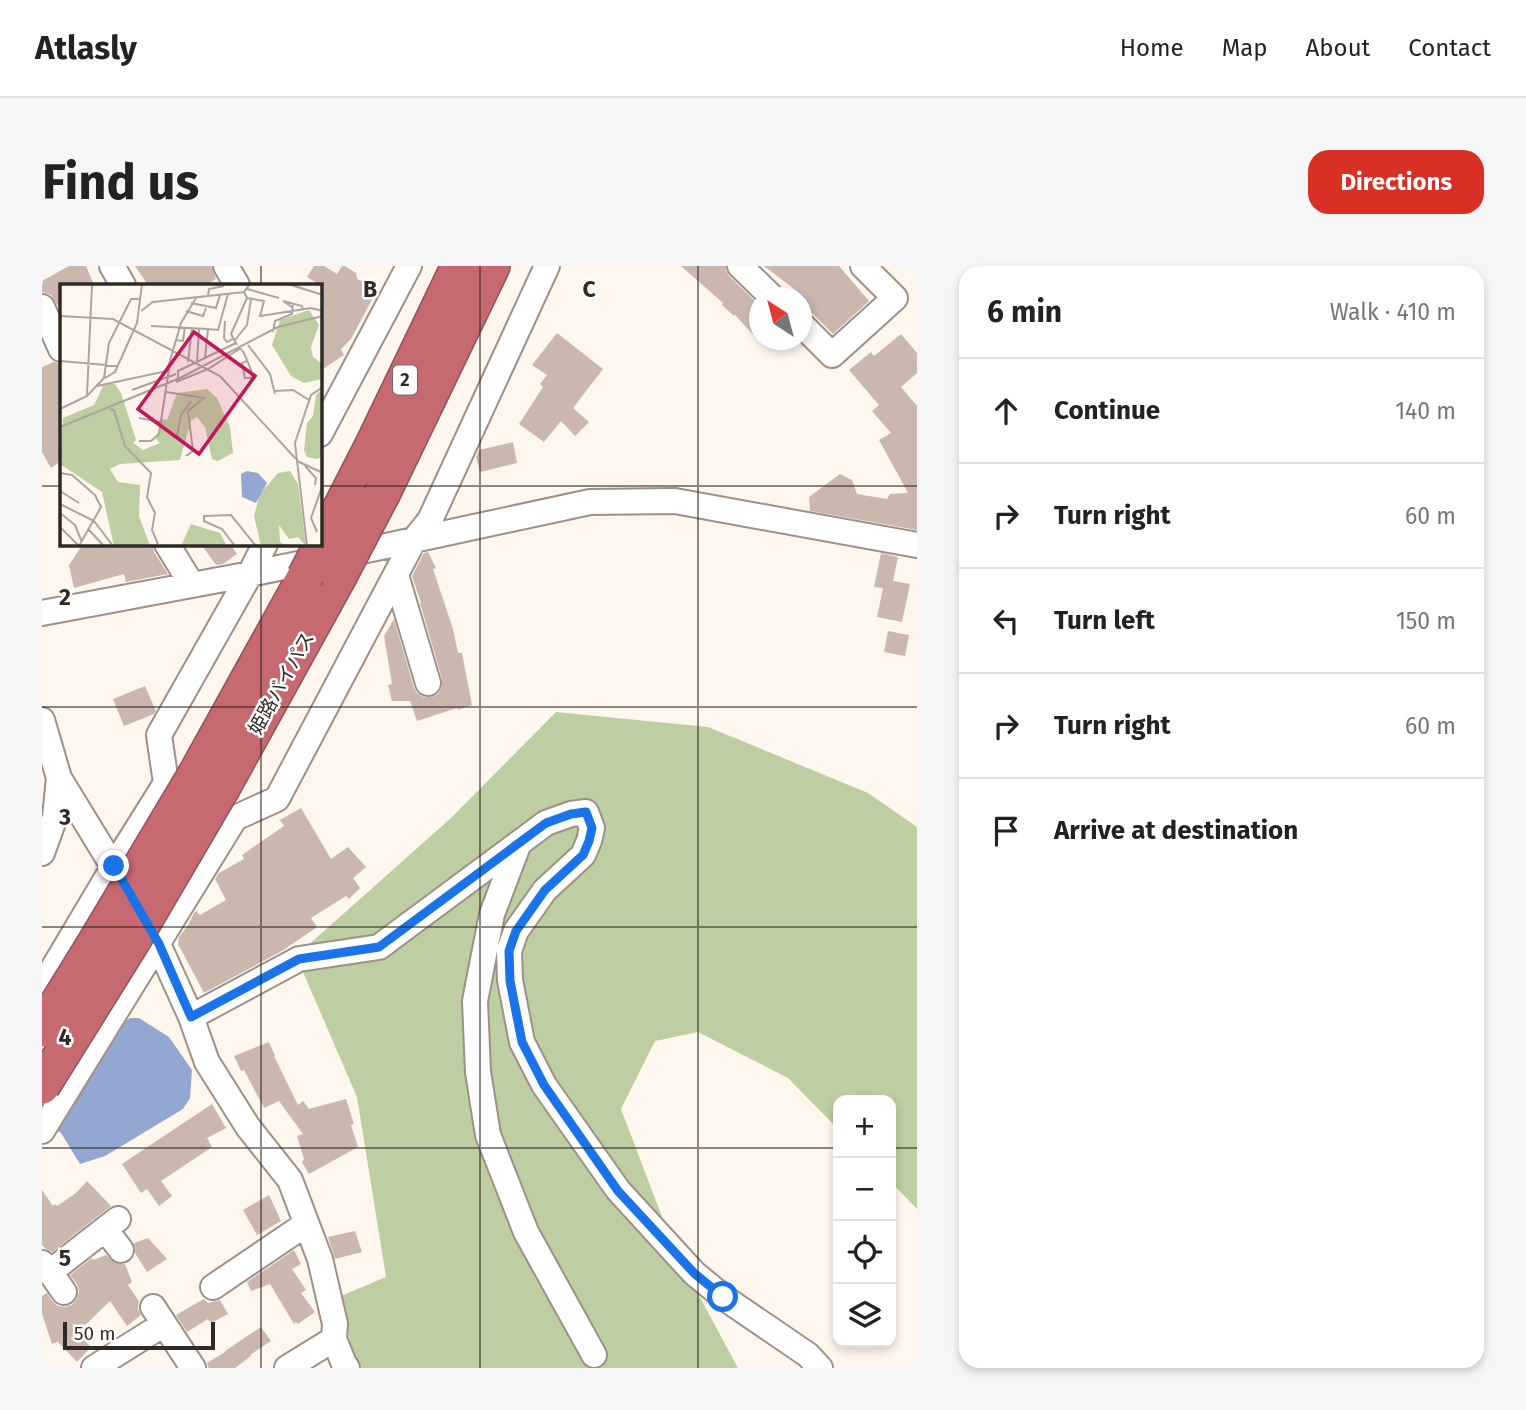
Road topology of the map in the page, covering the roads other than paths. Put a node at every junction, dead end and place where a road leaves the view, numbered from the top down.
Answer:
1 (112, 266) edge
2 (226, 266) edge
3 (410, 266) edge
4 (459, 266) edge
5 (492, 266) edge
6 (547, 266) edge
7 (740, 266) edge
8 (863, 266) edge
9 (123, 284) edge
10 (236, 284) edge
11 (762, 287) edge
12 (42, 307) edge
13 (812, 335) edge
14 (60, 347) edge
15 (322, 426) edge
16 (414, 540) junction
17 (917, 545) edge
18 (168, 546) edge
19 (264, 546) edge
20 (250, 574) junction
21 (396, 575) junction
22 (322, 576) junction
23 (192, 585) junction
24 (42, 613) edge
25 (428, 683) dead end
26 (42, 720) edge
27 (59, 778) junction
28 (205, 791) junction
29 (520, 842) junction
30 (44, 844) edge
31 (114, 866) junction
32 (159, 944) junction
33 (42, 987) edge
34 (191, 1017) junction
35 (42, 1029) edge
36 (42, 1086) edge
37 (42, 1131) edge
38 (306, 1224) junction
39 (121, 1250) dead end
40 (46, 1267) edge
41 (226, 1288) dead end
42 (64, 1292) dead end
43 (334, 1339) junction
44 (594, 1355) dead end
45 (94, 1368) edge
46 (193, 1368) edge
47 (287, 1368) edge
48 (347, 1368) edge
49 (820, 1368) edge

1 - 9 street
2 - 10 street
3 - 15 street
4 - 22 highway, 姫路バイパス / 2, bridge
5 - 22 highway, 姫路バイパス / 2, bridge
6 - 16 street
7 - 11 street
8 - 13 street
12 - 14 street
16 - 17 street
16 - 20 street
16 - 21 street
18 - 23 street
19 - 20 street
20 - 23 street
20 - 28 street
21 - 25 street
21 - 28 street
22 - 28 highway, 姫路バイパス / 2
23 - 24 street
26 - 27 street
27 - 30 street
27 - 31 street
28 - 31 street
28 - 32 street
28 - 35 highway, 姫路バイパス / 2, bridge
28 - 36 highway, 姫路バイパス / 2, bridge
29 - 34 street
29 - 44 street
29 - 49 street
31 - 32 street
31 - 33 street
32 - 34 street
32 - 37 street
34 - 38 street
38 - 41 street
38 - 43 street
39 - 40 street
40 - 42 street
43 - 47 street
43 - 48 street
45 - 46 street

